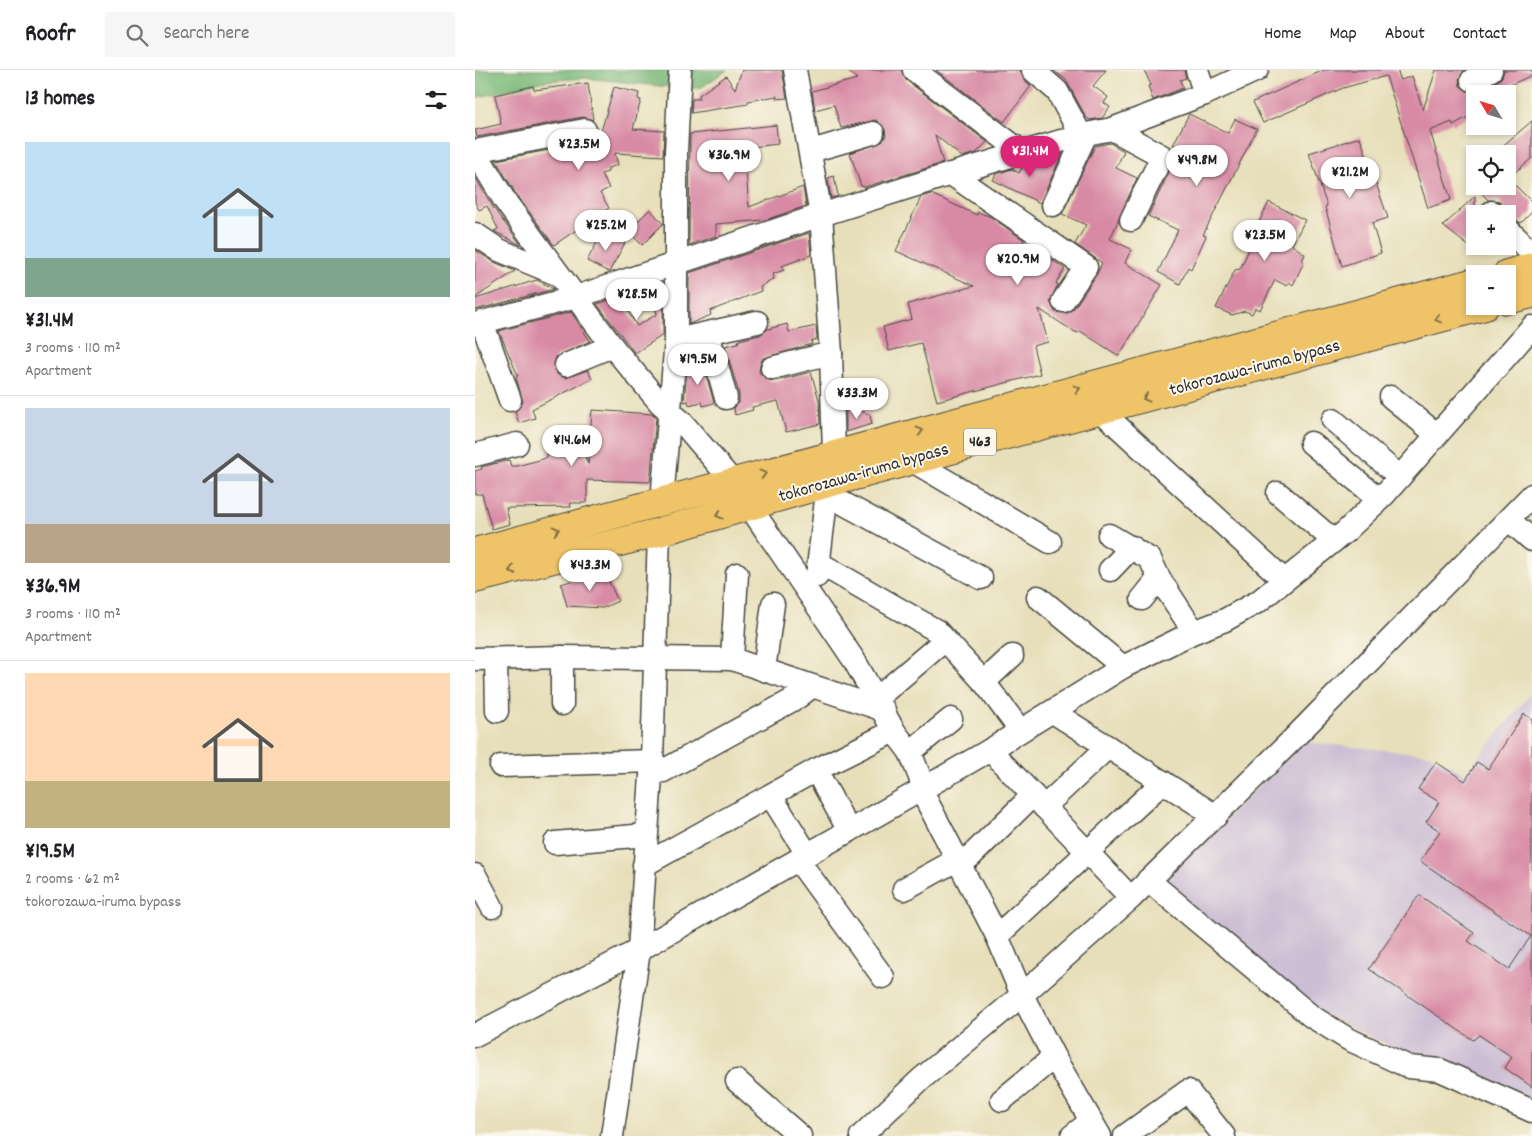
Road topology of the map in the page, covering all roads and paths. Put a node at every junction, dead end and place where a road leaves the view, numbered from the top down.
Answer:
1 (680, 70) edge
2 (795, 70) edge
3 (914, 70) edge
4 (1033, 70) edge
5 (1197, 70) edge
6 (1257, 70) edge
7 (1205, 94) junction
8 (1112, 129) junction
9 (873, 133) dead end
10 (1084, 134) junction
11 (591, 148) dead end
12 (811, 151) junction
13 (1023, 153) junction
14 (477, 158) edge
15 (951, 174) junction
16 (1053, 205) dead end
17 (821, 215) junction
18 (1131, 220) dead end
19 (475, 236) edge
20 (1516, 237) edge
21 (1532, 254) edge
22 (678, 264) junction
23 (1532, 267) edge
24 (1516, 271) edge
25 (560, 275) junction
26 (1466, 284) edge
27 (1532, 294) edge
28 (576, 297) junction
29 (1516, 298) edge
30 (1063, 300) dead end
31 (1466, 311) edge
32 (757, 322) dead end
33 (479, 323) edge
34 (1532, 328) edge
35 (708, 333) junction
36 (676, 340) junction
37 (611, 346) junction
38 (831, 353) junction
39 (566, 365) dead end
40 (772, 368) dead end
41 (1391, 397) dead end
42 (726, 398) dead end
43 (510, 400) dead end
44 (1100, 410) junction
45 (670, 412) junction
46 (1333, 420) dead end
47 (1436, 434) junction
48 (1311, 443) dead end
49 (517, 444) dead end
50 (834, 454) junction
51 (475, 455) edge
52 (911, 460) junction
53 (1399, 476) junction
54 (733, 482) junction
55 (827, 488) junction
56 (1278, 493) dead end
57 (1532, 495) edge
58 (662, 500) junction
59 (1379, 500) junction
60 (748, 507) junction
61 (1509, 520) junction
62 (659, 532) junction
63 (1109, 535) dead end
64 (1333, 540) junction
65 (1532, 540) edge
66 (1051, 542) dead end
67 (1132, 547) junction
68 (475, 552) edge
69 (819, 563) junction
70 (1110, 570) dead end
71 (737, 574) dead end
72 (981, 578) dead end
73 (1159, 578) junction
74 (475, 580) edge
75 (1284, 580) junction
76 (1038, 597) dead end
77 (1142, 599) dead end
78 (814, 602) junction
79 (773, 604) dead end
80 (1194, 632) junction
81 (945, 640) junction
82 (1011, 656) dead end
83 (562, 657) junction
84 (655, 658) junction
85 (485, 659) edge
86 (732, 659) junction
87 (1123, 667) junction
88 (764, 670) junction
89 (984, 682) junction
90 (811, 687) junction
91 (563, 704) dead end
92 (880, 704) junction
93 (497, 711) dead end
94 (1053, 712) junction
95 (951, 719) dead end
96 (1020, 730) junction
97 (893, 731) junction
98 (1108, 747) junction
99 (990, 750) junction
100 (910, 752) junction
101 (651, 761) junction
102 (501, 766) dead end
103 (816, 770) junction
104 (1163, 782) junction
105 (921, 790) junction
106 (771, 796) junction
107 (1039, 801) junction
108 (1216, 816) junction
109 (849, 830) junction
110 (646, 835) junction
111 (555, 843) dead end
112 (1087, 852) junction
113 (803, 857) junction
114 (960, 861) junction
115 (644, 865) junction
116 (475, 875) edge
117 (1148, 880) junction
118 (904, 889) dead end
119 (1131, 898) junction
120 (492, 907) dead end
121 (997, 936) junction
122 (639, 950) junction
123 (883, 977) dead end
124 (1022, 995) junction
125 (475, 1035) edge
126 (1054, 1057) junction
127 (737, 1081) dead end
128 (1001, 1100) dead end
129 (1532, 1111) edge
130 (1096, 1129) edge
131 (612, 1136) edge
132 (799, 1136) edge
133 (861, 1136) edge
134 (1072, 1136) edge
135 (1125, 1136) edge
136 (1224, 1136) edge

1 - 22 street
2 - 12 street
3 - 13 street
4 - 10 street
5 - 7 street
6 - 7 street
7 - 8 street
8 - 10 street
8 - 18 street
9 - 12 street
10 - 13 street
10 - 16 street
11 - 14 street
12 - 17 street
13 - 15 street
14 - 25 street
15 - 17 street
15 - 30 street
17 - 22 street
17 - 38 street
19 - 25 street
20 - 21 street
22 - 28 street
22 - 36 street
23 - 24 highway
25 - 28 street
50 -> 26 highway, tokorozawa-iruma bypass / 463
27 - 29 highway
28 - 33 street
28 - 37 street
31 -> 44 highway, tokorozawa-iruma bypass / 463
32 - 35 street
33 - 43 street
34 - 47 street
35 - 36 street
35 - 42 street
36 - 45 street
37 - 39 street
37 - 45 street
38 - 40 street
38 - 50 street
41 - 47 street
44 - 52 highway, tokorozawa-iruma bypass / 463
44 - 75 street
45 - 54 street
45 - 58 street
46 - 53 street
47 - 53 street
48 - 59 street
49 - 51 street
54 -> 50 highway, tokorozawa-iruma bypass / 463
52 - 55 highway, tokorozawa-iruma bypass / 463
52 - 66 street
53 - 59 street
54 - 58 highway, tokorozawa-iruma bypass / 463
54 - 60 street
55 - 60 highway, tokorozawa-iruma bypass / 463
55 - 69 street
55 - 72 street
56 - 64 street
57 - 61 street
68 -> 58 highway, tokorozawa-iruma bypass / 463
59 - 64 street
60 -> 62 highway, tokorozawa-iruma bypass / 463
60 - 78 street
61 - 65 street
61 - 108 street
62 -> 74 highway, tokorozawa-iruma bypass / 463
62 - 84 street
63 - 67 street
64 - 75 street
67 - 70 street
67 - 73 street
69 - 78 street
69 - 81 street
71 - 86 street
73 - 77 street
73 - 80 street
75 - 80 street
76 - 87 street
78 - 92 street
79 - 88 street
80 - 87 street
81 - 89 street
81 - 92 street
82 - 89 street
83 - 84 street
83 - 85 street
83 - 91 street
84 - 86 street
84 - 101 street
85 - 93 street
86 - 88 street
87 - 94 street
88 - 90 street
89 - 96 street
90 - 92 street
90 - 101 street
92 - 97 street
94 - 96 street
94 - 98 street
95 - 100 street
96 - 99 street
97 - 100 street
97 - 103 street
98 - 104 street
98 - 107 street
99 - 105 street
99 - 107 street
100 - 105 street
101 - 102 street
101 - 110 street
103 - 106 street
103 - 109 street
104 - 108 street
104 - 112 street
105 - 109 street
105 - 114 street
106 - 113 street
106 - 115 street
107 - 112 street
107 - 114 street
108 - 117 street
109 - 113 street
110 - 111 street
110 - 115 street
112 - 119 street
112 - 121 street
113 - 122 street
113 - 123 street
114 - 118 street
114 - 121 street
115 - 122 street
116 - 120 street
117 - 119 street
117 - 129 street
119 - 124 street
121 - 124 street
122 - 125 street
122 - 131 street
124 - 126 street
124 - 133 street
126 - 128 street
126 - 130 street
127 - 132 street
130 - 134 street
135 - 136 street

